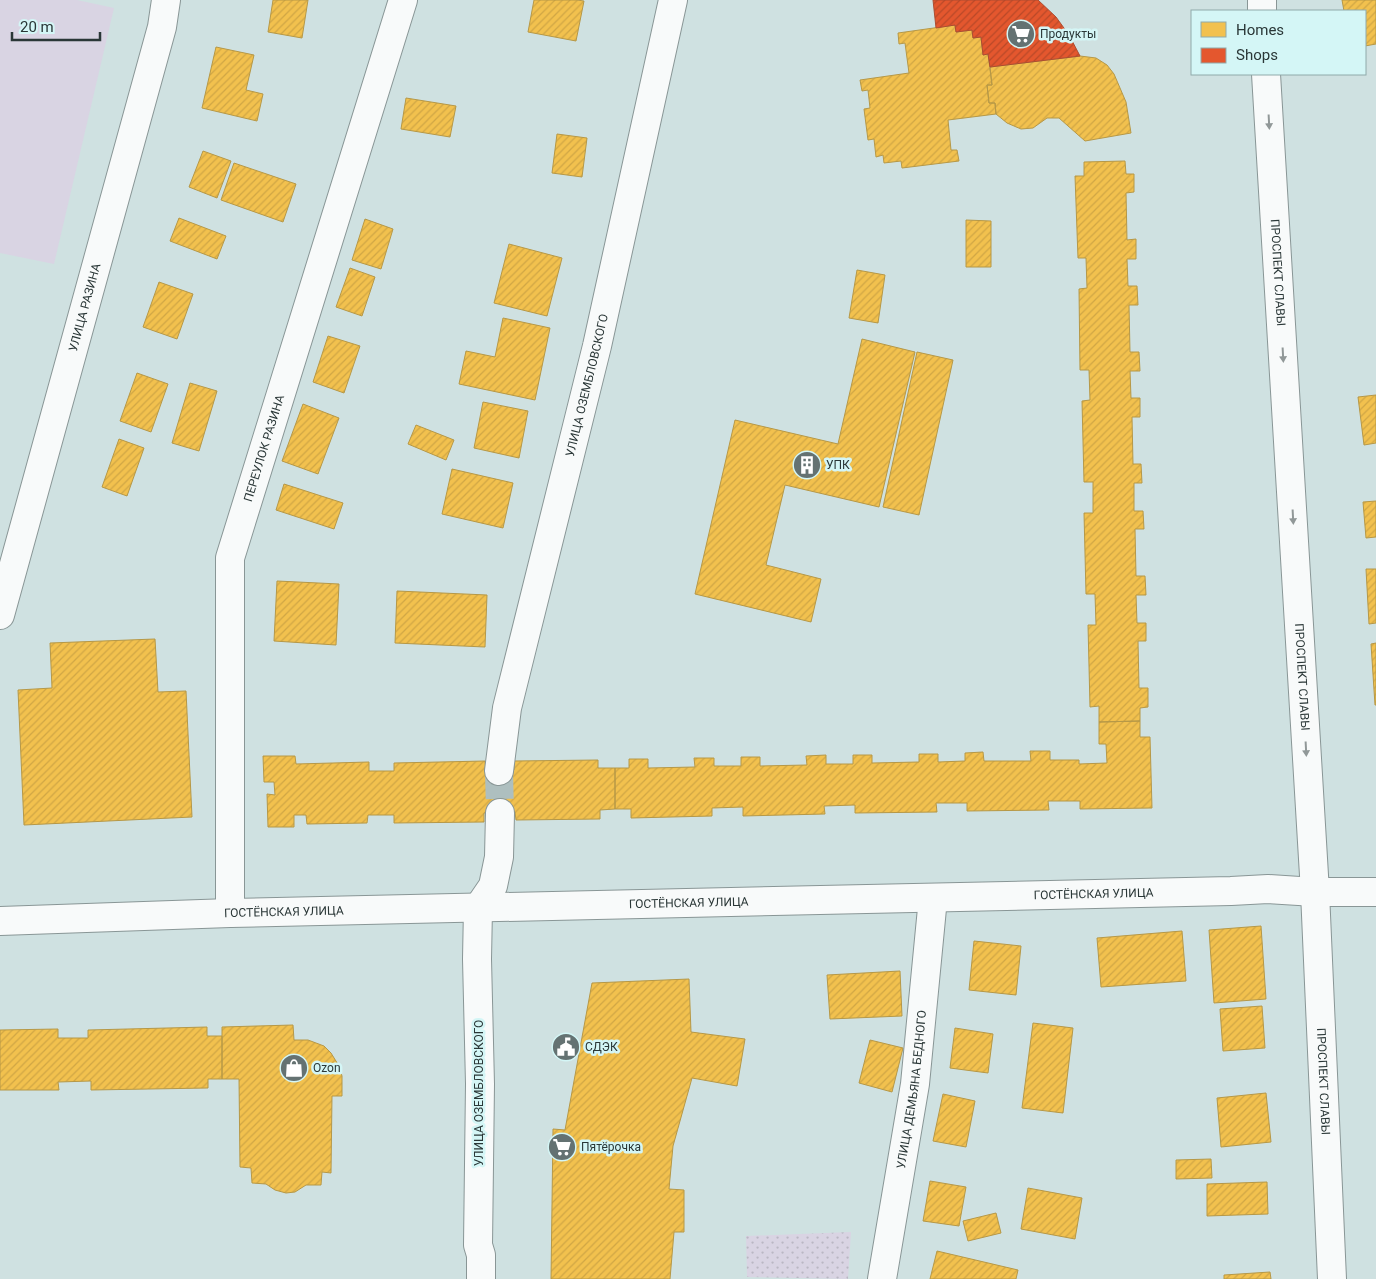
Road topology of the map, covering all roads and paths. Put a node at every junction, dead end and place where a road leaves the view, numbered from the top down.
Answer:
1 (166, 0) edge
2 (403, 0) edge
3 (673, 0) edge
4 (1266, 75) edge
5 (0, 615) edge
6 (499, 771) tunnel mouth
7 (500, 813) tunnel mouth
8 (1315, 892) junction
9 (1376, 892) edge
10 (933, 898) junction
11 (478, 908) junction
12 (230, 913) junction
13 (0, 921) edge
14 (481, 1279) edge
15 (882, 1279) edge
16 (1332, 1279) edge

1 - 5 street, УЛИЦА РАЗИНА
2 - 12 street, ПЕРЕУЛОК РАЗИНА
3 - 6 street, УЛИЦА ОЗЕМБЛОВСКОГО
4 -> 8 street, ПРОСПЕКТ СЛАВЫ
7 - 11 street
8 - 9 street, ГОСТЁНСКАЯ УЛИЦА
8 - 10 street, ГОСТЁНСКАЯ УЛИЦА
8 - 16 street, ПРОСПЕКТ СЛАВЫ
10 - 11 street, ГОСТЁНСКАЯ УЛИЦА
10 - 15 street, УЛИЦА ДЕМЬЯНА БЕДНОГО
11 - 12 street, ГОСТЁНСКАЯ УЛИЦА
11 - 14 street, УЛИЦА ОЗЕМБЛОВСКОГО
12 - 13 street, ГОСТЁНСКАЯ УЛИЦА

